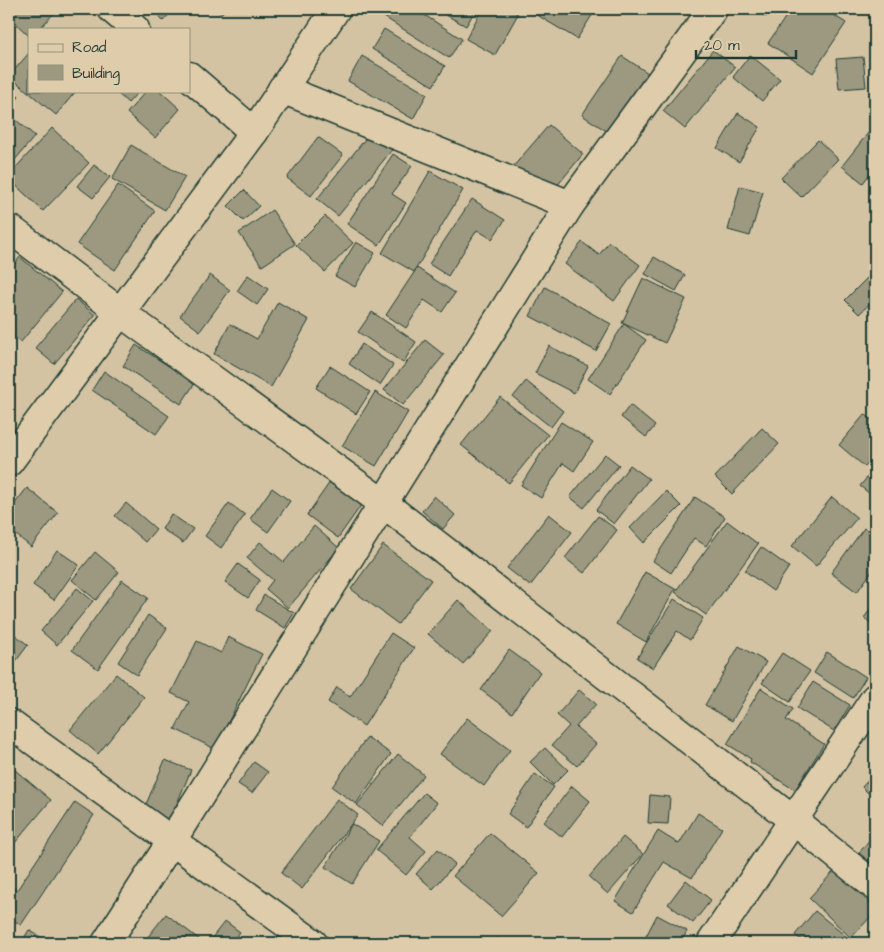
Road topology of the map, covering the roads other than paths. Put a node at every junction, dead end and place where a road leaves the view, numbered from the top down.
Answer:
1 (112, 9) edge
2 (336, 9) edge
3 (713, 9) edge
4 (134, 28) edge
5 (190, 77) edge
6 (282, 89) junction
7 (254, 132) junction
8 (570, 205) junction
9 (9, 228) edge
10 (120, 312) junction
11 (9, 462) edge
12 (383, 503) junction
13 (875, 698) edge
14 (9, 724) edge
15 (794, 820) junction
16 (171, 842) junction
17 (875, 886) edge
18 (106, 943) edge
19 (313, 943) edge
20 (711, 943) edge

1 - 4 street
2 - 6 street
3 - 8 street
5 - 7 street
6 - 7 street
6 - 8 street
7 - 10 street
8 - 12 street
9 - 10 street
10 - 11 street
10 - 12 street
12 - 15 street
12 - 16 street
13 - 15 street
14 - 16 street
15 - 17 street
15 - 20 street
16 - 18 street
16 - 19 street

